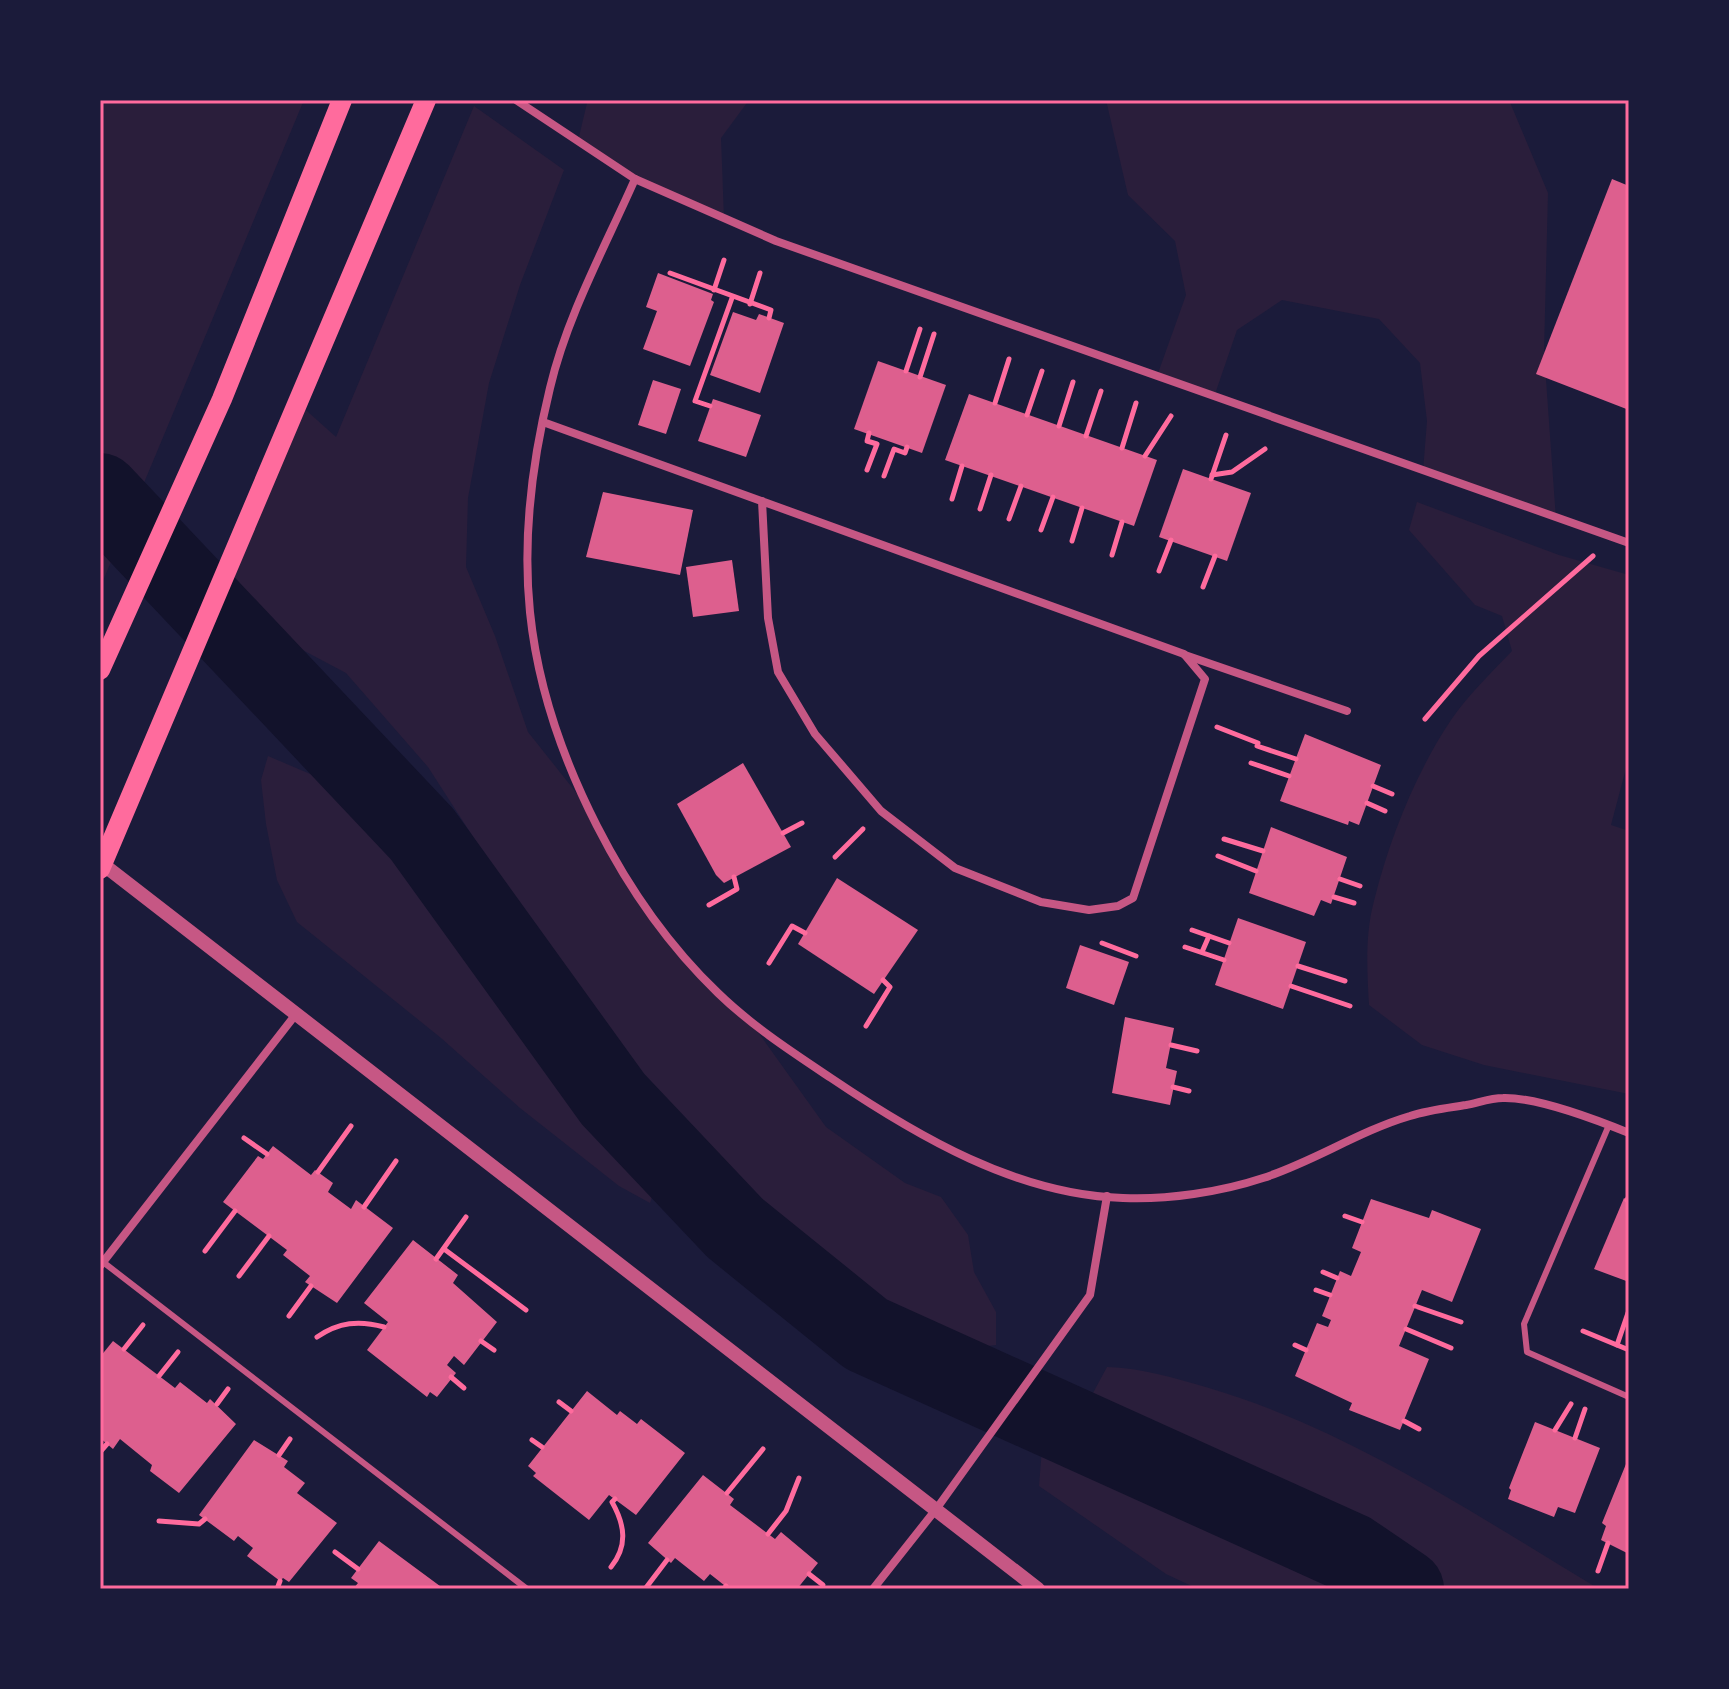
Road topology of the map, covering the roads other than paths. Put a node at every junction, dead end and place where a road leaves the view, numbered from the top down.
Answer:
1 (342, 100) edge
2 (426, 100) edge
3 (516, 100) edge
4 (635, 179) junction
5 (543, 422) junction
6 (762, 501) junction
7 (1629, 543) edge
8 (1184, 654) junction
9 (100, 670) edge
10 (1347, 711) dead end
11 (100, 862) edge
12 (100, 869) edge
13 (296, 1014) junction
14 (1609, 1125) junction
15 (1629, 1133) edge
16 (1107, 1196) junction
17 (102, 1264) edge
18 (1629, 1397) edge
19 (937, 1508) junction
20 (527, 1589) edge
21 (873, 1589) edge
22 (1038, 1589) edge

1 - 9 main road
2 - 12 main road
3 - 4 street
4 - 5 street
4 - 7 street
5 - 6 street
5 - 16 street
6 - 8 street
6 - 8 street
8 - 10 street
11 - 13 street
13 - 17 street
13 - 19 street
14 - 15 street
14 - 16 street
14 - 18 lane
16 - 19 street
17 - 20 lane
19 - 21 street
19 - 22 street

